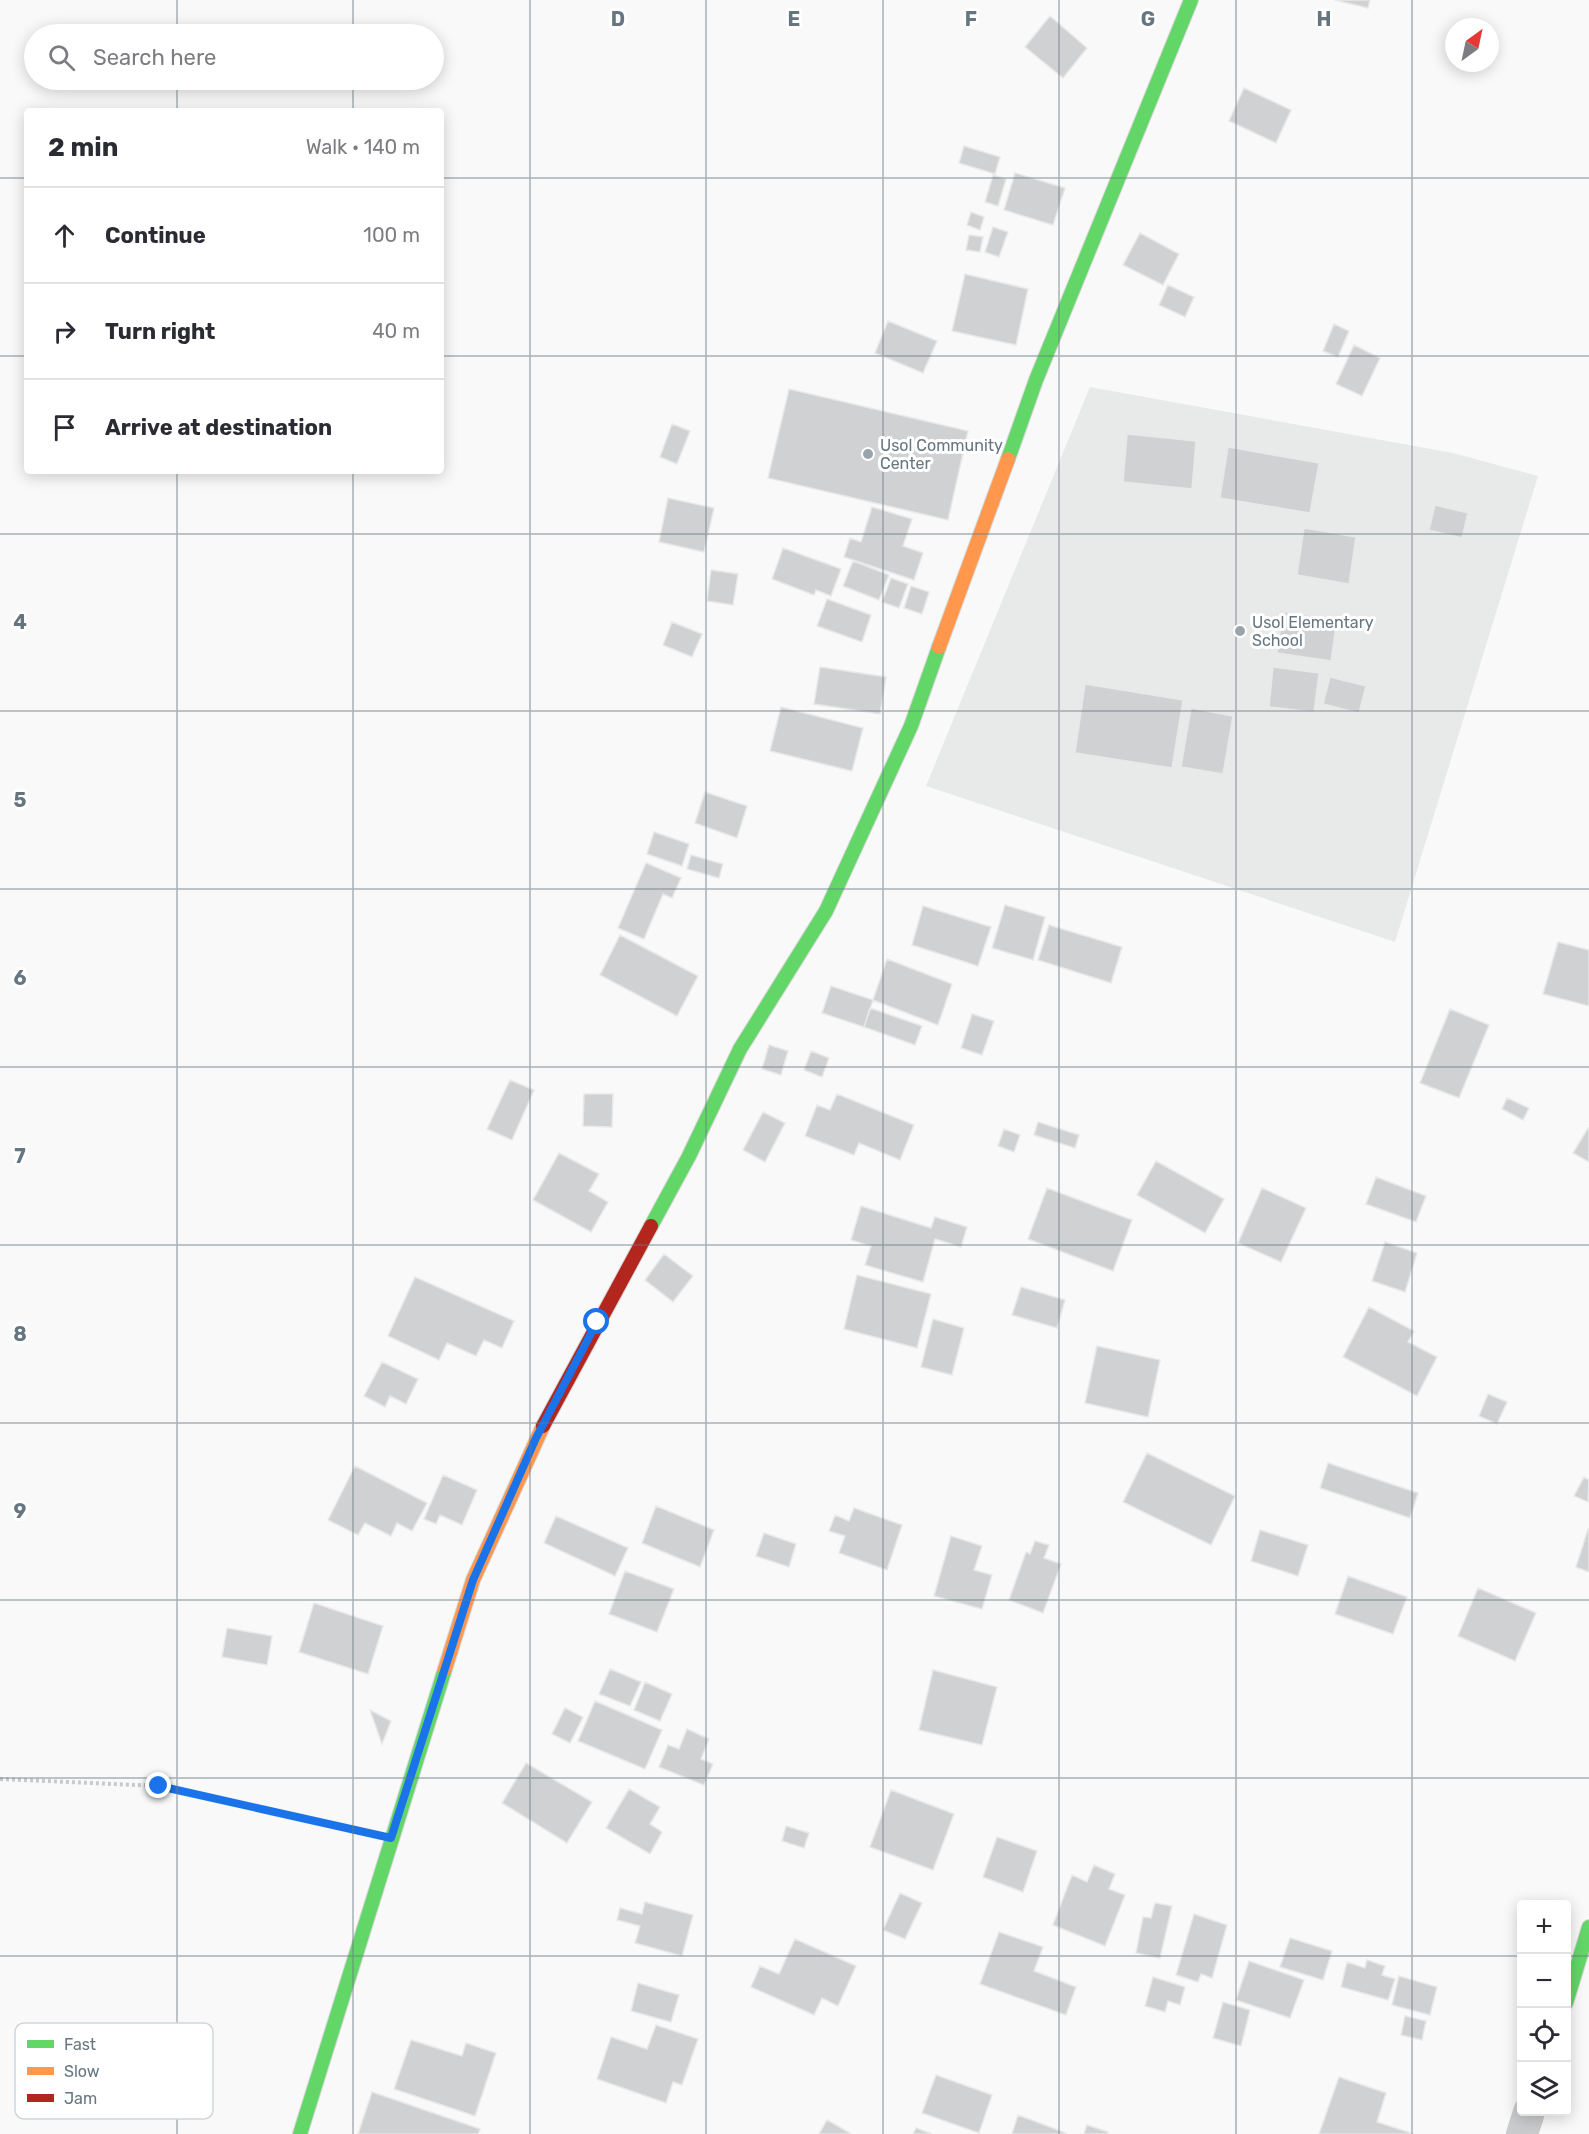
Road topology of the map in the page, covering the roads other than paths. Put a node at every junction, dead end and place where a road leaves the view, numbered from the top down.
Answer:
1 (1191, 0) edge
2 (1589, 1927) edge
3 (1571, 1986) edge
4 (1528, 2116) edge
5 (300, 2134) edge
6 (1522, 2134) edge

1 - 5 street
2 - 3 street
4 - 6 street

